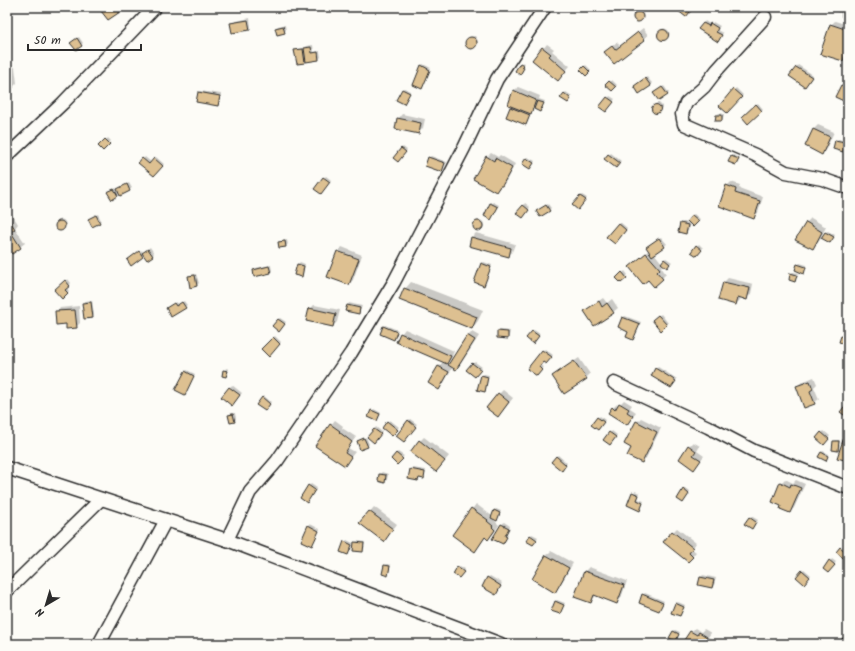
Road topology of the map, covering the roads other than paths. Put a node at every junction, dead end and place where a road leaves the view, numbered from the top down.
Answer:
1 (155, 7) edge
2 (545, 7) edge
3 (765, 17) dead end
4 (7, 156) edge
5 (848, 188) edge
6 (614, 383) dead end
7 (7, 468) edge
8 (848, 488) edge
9 (101, 499) junction
10 (166, 520) junction
11 (227, 540) junction
12 (7, 591) edge
13 (101, 643) edge
14 (501, 644) edge

1 - 4 street
2 - 11 street
3 - 5 street
6 - 8 street
7 - 9 street
9 - 10 street
9 - 12 street
10 - 11 street
10 - 13 street
11 - 14 street

